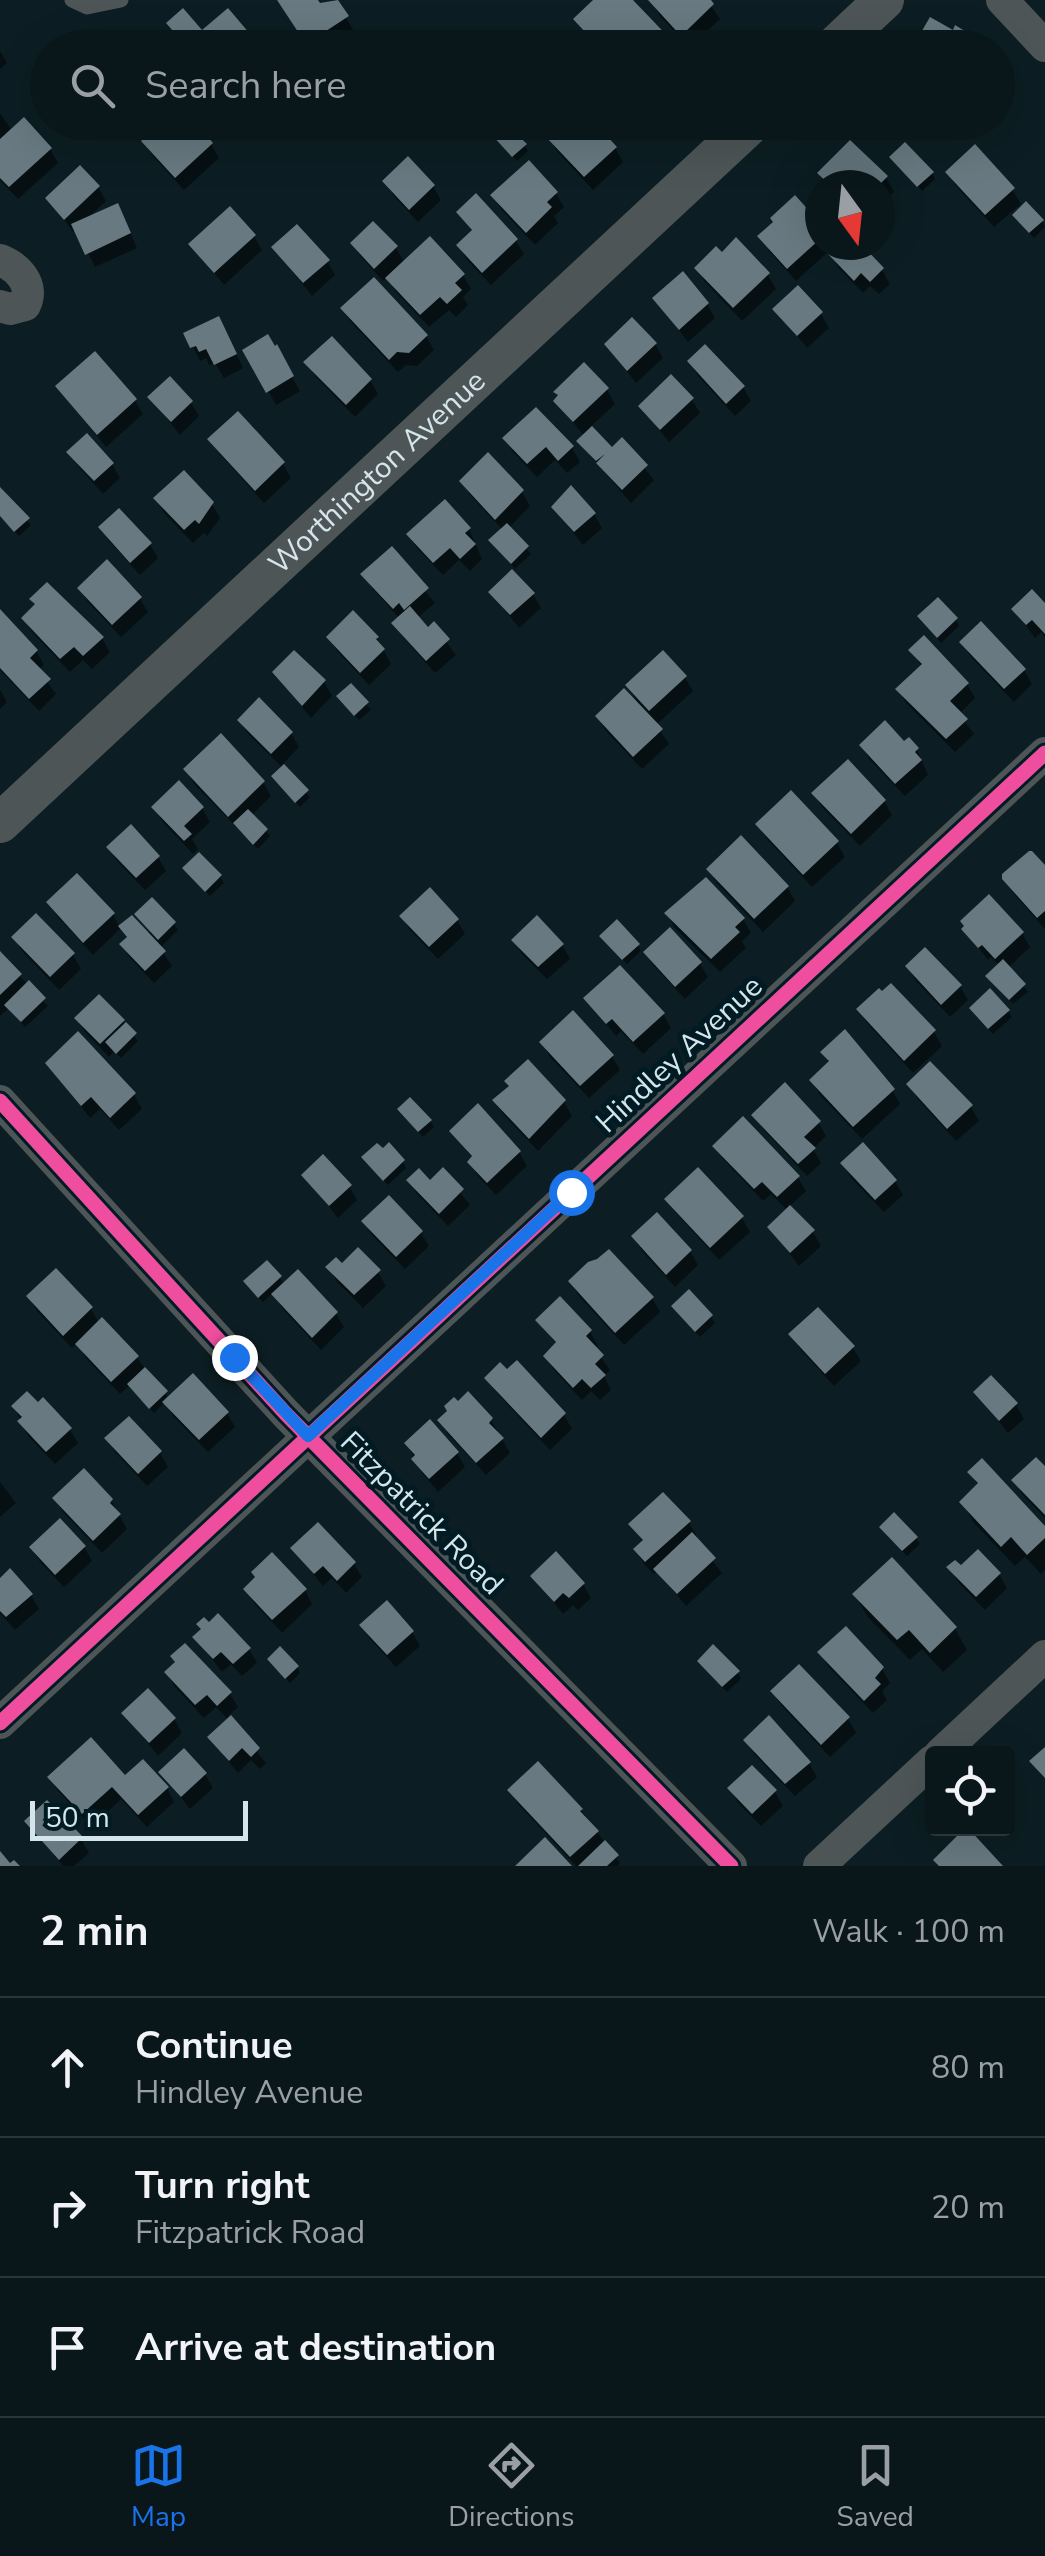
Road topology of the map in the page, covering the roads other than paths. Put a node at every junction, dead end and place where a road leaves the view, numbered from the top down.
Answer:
1 (72, 0) edge
2 (121, 0) edge
3 (884, 0) edge
4 (1002, 0) edge
5 (852, 30) edge
6 (1045, 46) edge
7 (733, 140) edge
8 (0, 260) edge
9 (0, 306) edge
10 (1045, 753) edge
11 (0, 823) edge
12 (0, 1102) edge
13 (308, 1436) junction
14 (1045, 1656) edge
15 (0, 1724) edge
16 (949, 1746) edge
17 (925, 1767) edge
18 (731, 1866) edge
19 (820, 1866) edge

1 - 2 lane
3 - 5 street
4 - 6 street
7 - 11 street, Worthington Avenue
8 - 9 street
10 - 13 street, Hindley Avenue
12 - 13 street, Fitzpatrick Road
13 - 15 street, Hindley Avenue
13 - 18 street, Fitzpatrick Road
14 - 16 street
17 - 19 street

